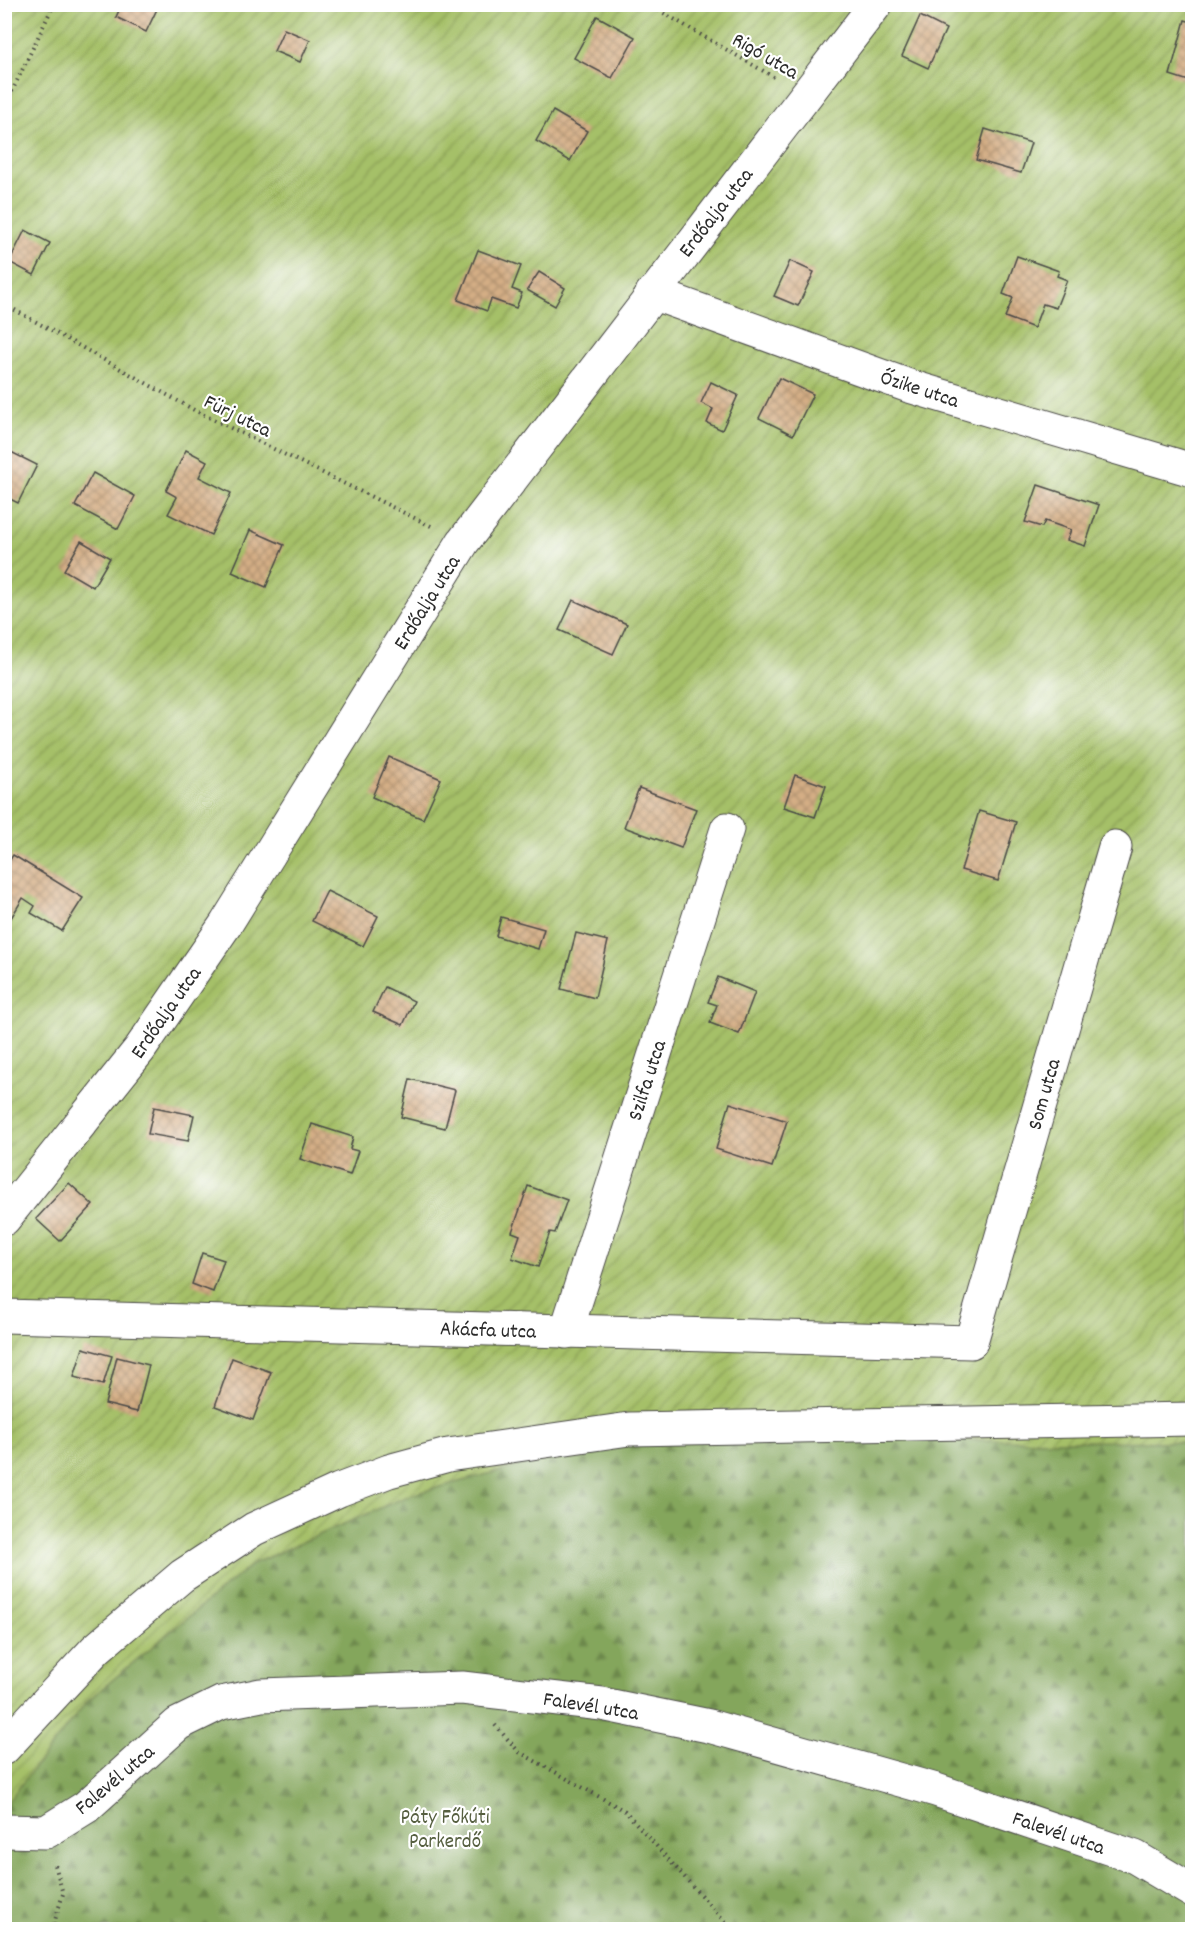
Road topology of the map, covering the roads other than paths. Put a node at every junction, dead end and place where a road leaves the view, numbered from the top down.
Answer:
1 (876, 4) edge
2 (652, 293) junction
3 (1192, 470) edge
4 (727, 829) dead end
5 (1115, 846) dead end
6 (4, 1219) edge
7 (4, 1316) edge
8 (566, 1332) junction
9 (971, 1342) joint
10 (1192, 1419) edge
11 (4, 1748) edge
12 (4, 1831) edge
13 (1192, 1891) edge

1 - 2 street, Erdőalja utca
2 - 3 street, Őzike utca
2 - 6 street, Erdőalja utca
4 - 8 street, Szilfa utca
5 - 9 street, Som utca
7 - 8 street, Akácfa utca
8 - 9 street, Akácfa utca
10 - 11 street
12 - 13 street, Falevél utca

